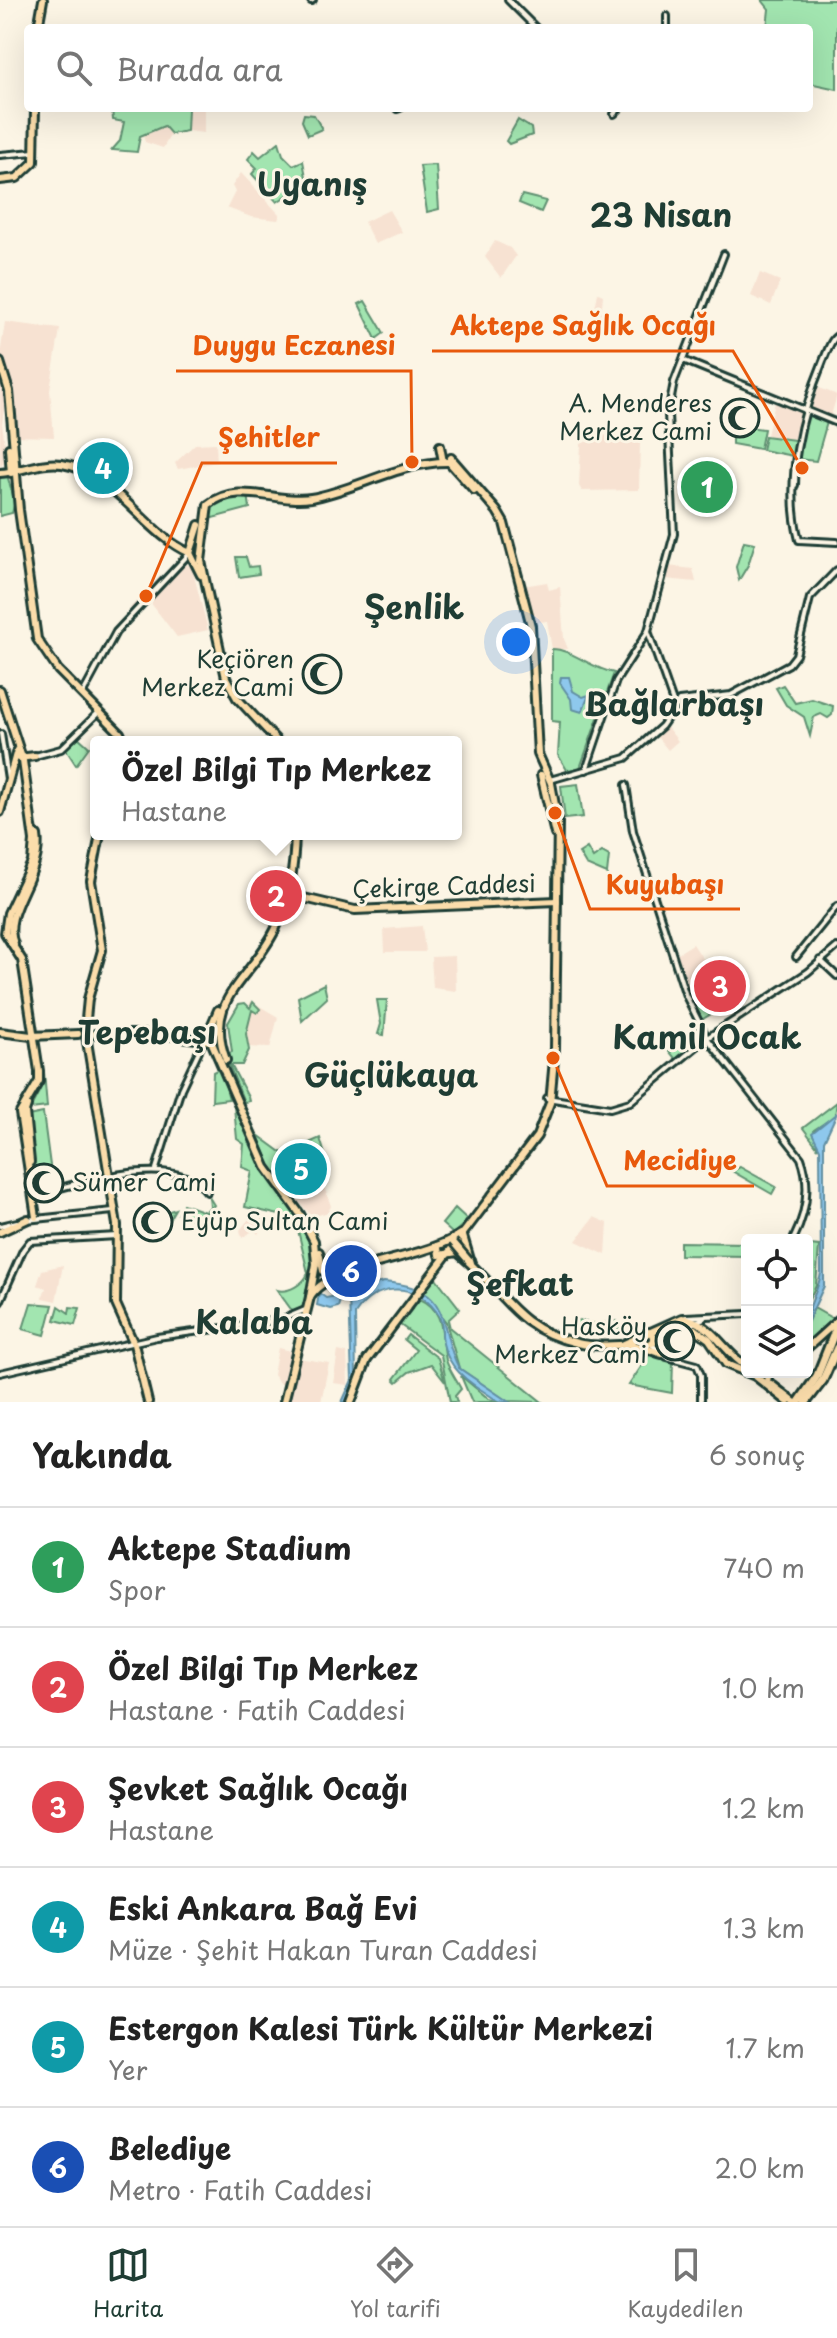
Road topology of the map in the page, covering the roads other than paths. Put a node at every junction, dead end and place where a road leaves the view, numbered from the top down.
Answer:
1 (43, 0) edge
2 (508, 0) edge
3 (667, 16) dead end
4 (39, 24) edge
5 (532, 24) edge
6 (667, 24) edge
7 (35, 112) edge
8 (37, 152) junction
9 (0, 155) edge
10 (0, 180) edge
11 (724, 254) dead end
12 (836, 335) edge
13 (683, 360) junction
14 (0, 362) edge
15 (0, 370) edge
16 (805, 411) junction
17 (837, 423) edge
18 (29, 468) junction
19 (14, 469) junction
20 (0, 471) edge
21 (17, 491) junction
22 (837, 542) edge
23 (196, 553) junction
24 (837, 570) edge
25 (648, 631) junction
26 (0, 690) edge
27 (82, 695) junction
28 (674, 705) junction
29 (99, 712) junction
30 (1, 734) edge
31 (121, 736) edge
32 (270, 736) edge
33 (16, 738) junction
34 (35, 756) joint
35 (24, 759) junction
36 (13, 768) junction
37 (586, 770) junction
38 (8, 781) junction
39 (548, 783) junction
40 (626, 785) dead end
41 (0, 812) edge
42 (99, 840) edge
43 (292, 840) edge
44 (288, 892) junction
45 (556, 900) junction
46 (837, 906) edge
47 (837, 947) edge
48 (796, 957) dead end
49 (820, 960) junction
50 (837, 976) edge
51 (0, 1030) edge
52 (78, 1033) dead end
53 (95, 1033) dead end
54 (211, 1034) junction
55 (33, 1035) junction
56 (707, 1038) junction
57 (548, 1098) junction
58 (156, 1169) junction
59 (107, 1179) junction
60 (207, 1192) dead end
61 (32, 1196) junction
62 (113, 1211) junction
63 (36, 1217) junction
64 (28, 1219) joint
65 (0, 1229) edge
66 (795, 1234) edge
67 (463, 1235) junction
68 (117, 1236) junction
69 (453, 1242) junction
70 (438, 1248) junction
71 (424, 1253) junction
72 (449, 1254) junction
73 (470, 1261) junction
74 (318, 1269) junction
75 (435, 1271) junction
76 (342, 1274) junction
77 (310, 1297) junction
78 (0, 1302) edge
79 (305, 1310) junction
80 (741, 1314) edge
81 (710, 1315) junction
82 (682, 1318) junction
83 (695, 1320) junction
84 (837, 1324) edge
85 (707, 1325) junction
86 (679, 1330) junction
87 (824, 1331) junction
88 (645, 1333) junction
89 (813, 1342) edge
90 (134, 1344) junction
91 (836, 1344) edge
92 (622, 1345) junction
93 (653, 1347) junction
94 (741, 1362) edge
95 (0, 1373) edge
96 (764, 1378) edge
97 (768, 1378) edge
98 (767, 1381) junction
99 (776, 1390) junction
100 (148, 1402) edge
101 (284, 1402) edge
102 (351, 1402) edge
103 (701, 1402) edge
104 (788, 1402) edge
105 (796, 1402) edge
106 (806, 1402) edge

1 - 4 main road
2 - 5 street
3 - 6 street
7 - 8 main road
8 - 9 street
8 - 10 main road
11 - 13 street
12 - 16 street
13 - 16 street
13 - 25 street
14 - 19 main road
15 - 19 main road
16 - 17 street
16 - 22 street
18 - 19 main road
18 - 21 main road
18 - 23 main road
19 - 20 main road
19 - 21 main road
21 - 27 main road
23 - 27 street
23 - 32 main road
23 - 39 main road
24 - 28 street
25 - 28 street
25 - 37 street
26 - 33 main road
27 - 29 main road
28 - 37 street
29 - 31 main road
29 - 34 street
30 - 38 street
33 - 35 main road
33 - 36 main road
34 - 35 main road
35 - 36 main road
35 - 55 main road
36 - 38 main road
37 - 39 street
38 - 41 main road
39 - 45 main road
40 - 56 street
42 - 59 main road
43 - 44 main road
44 - 45 main road, Çekirge Caddesi
44 - 54 main road
45 - 57 main road
46 - 48 street
47 - 49 street
49 - 50 street
49 - 56 street
51 - 55 main road
52 - 55 main road
53 - 54 main road
54 - 58 street
54 - 74 main road
55 - 61 main road
56 - 57 street
56 - 66 street
57 - 67 main road
57 - 69 main road
58 - 59 street
58 - 60 street
59 - 61 street
59 - 62 main road
61 - 63 main road
62 - 63 street
62 - 68 main road
63 - 64 street
64 - 65 main road
67 - 72 main road
67 - 73 main road
68 - 78 street
68 - 90 main road
69 - 70 main road
69 - 73 main road, bridge
70 - 71 main road
70 - 72 main road
71 - 75 main road
71 - 76 main road
72 - 73 main road
72 - 75 main road
73 - 92 main road
74 - 76 main road
74 - 77 main road
75 - 102 main road
76 - 77 main road
77 - 79 main road
79 - 90 street
79 - 101 main road
80 - 81 street
81 - 82 street
81 - 83 street
81 - 85 street
82 - 83 main road
82 - 88 main road
83 - 85 main road
83 - 86 street
84 - 87 main road
84 - 91 highway
85 - 94 main road
86 - 93 main road
86 - 99 main road
87 - 89 main road
87 - 91 main road
88 - 92 main road
88 - 93 main road
90 - 95 street
90 - 100 main road
91 - 105 highway
91 - 106 highway
92 - 93 main road
93 - 103 street
96 - 98 main road
97 - 98 main road
98 - 99 main road
99 - 104 main road
99 - 105 main road

